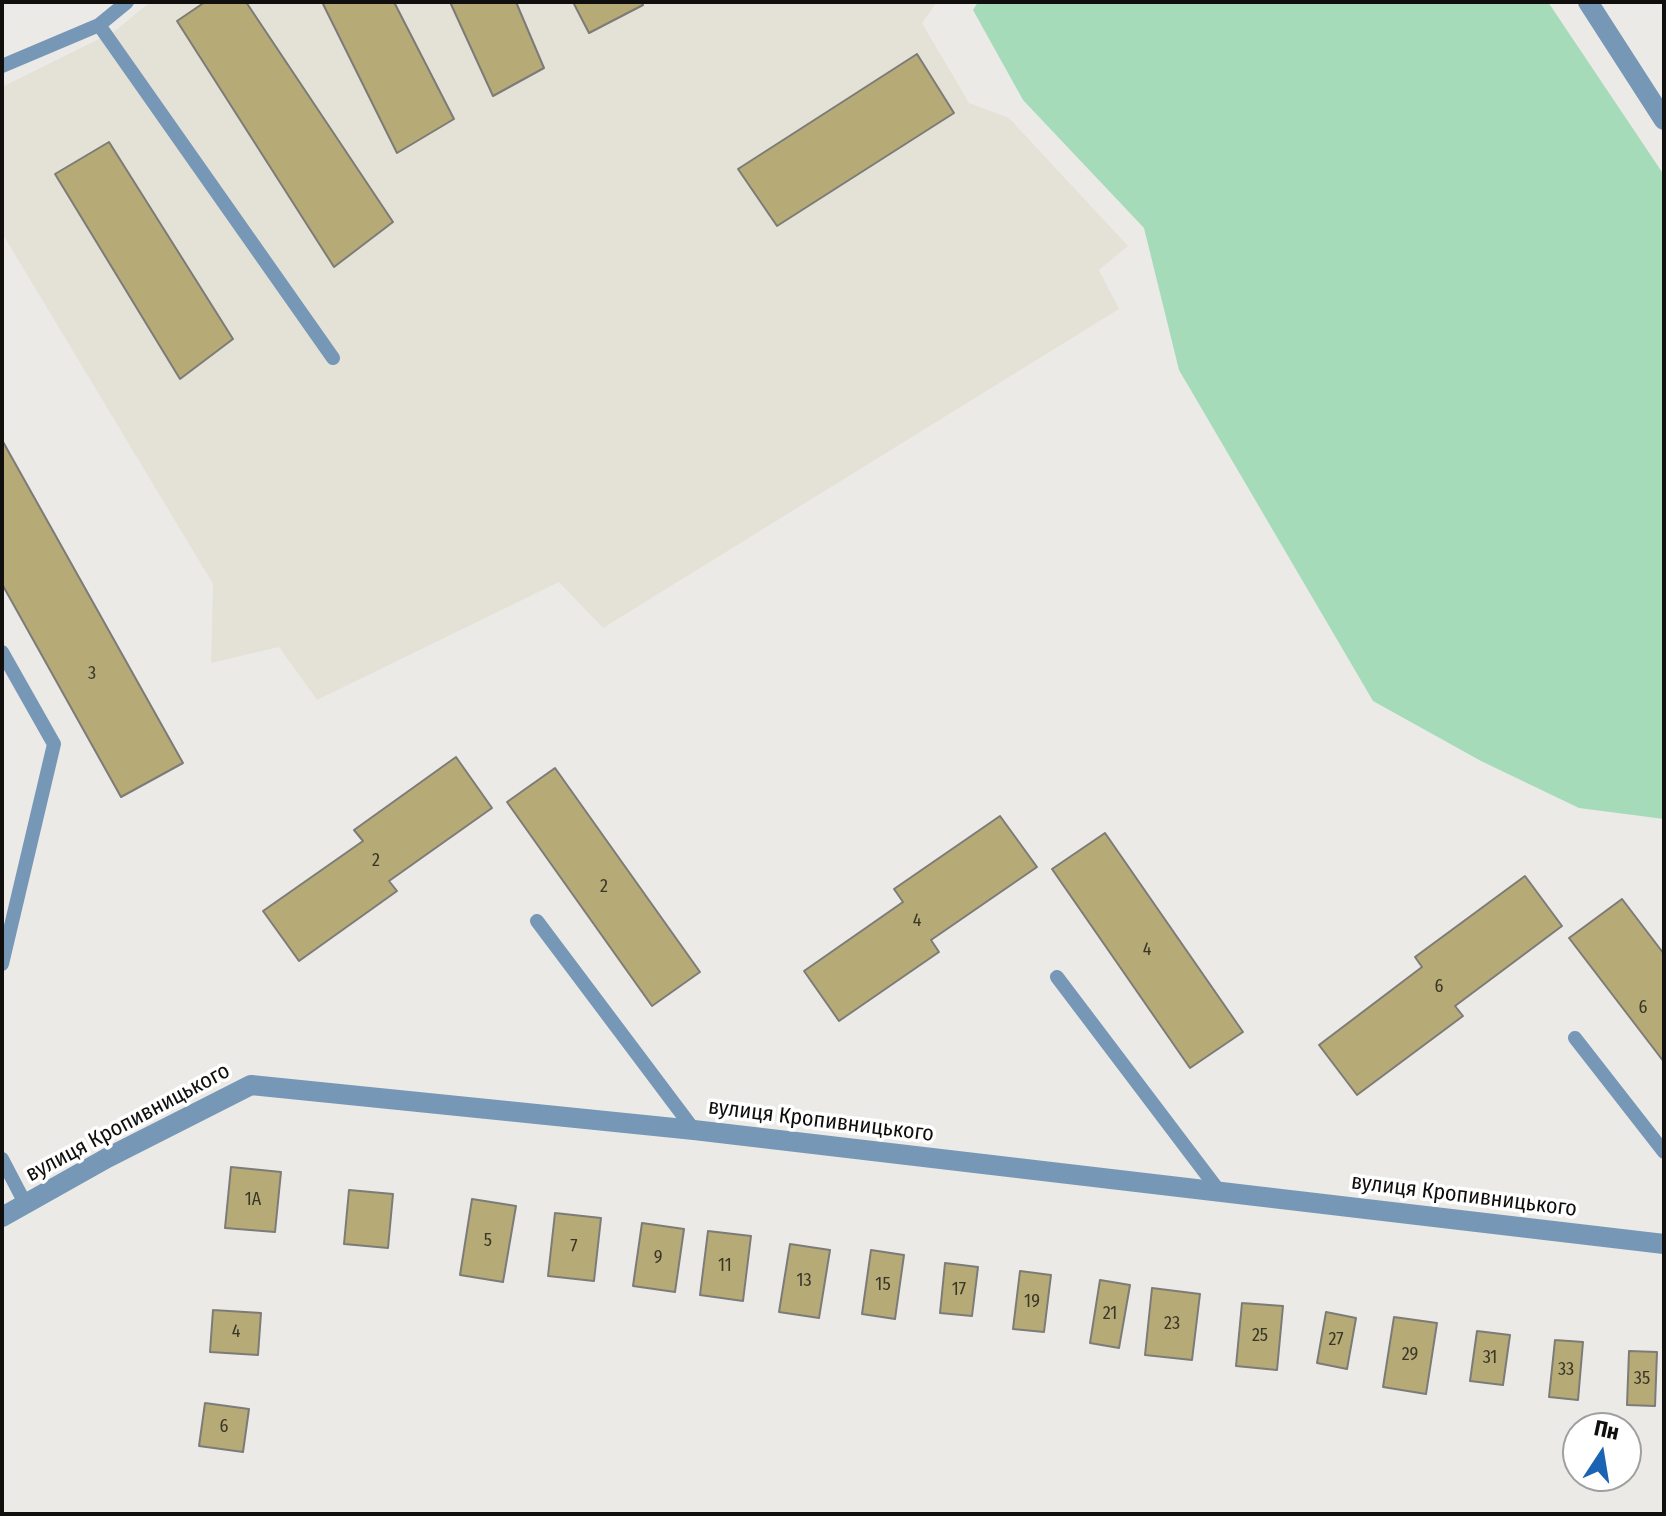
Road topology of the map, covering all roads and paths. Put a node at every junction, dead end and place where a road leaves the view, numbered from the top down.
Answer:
1 (127, 2) edge
2 (1588, 2) edge
3 (99, 25) junction
4 (2, 66) edge
5 (1664, 120) edge
6 (333, 358) dead end
7 (2, 652) edge
8 (537, 921) dead end
9 (2, 964) edge
10 (1057, 977) dead end
11 (1575, 1038) dead end
12 (694, 1130) junction
13 (1664, 1152) edge
14 (2, 1159) edge
15 (1219, 1191) junction
16 (26, 1205) junction
17 (2, 1217) edge
18 (1664, 1244) edge

1 - 3 lane
2 - 5 street
3 - 4 lane
3 - 6 lane
7 - 9 lane
8 - 12 lane
10 - 15 lane
11 - 13 lane
12 - 15 street, вулиця Кропивницького
12 - 16 street, вулиця Кропивницького
14 - 16 lane
15 - 18 street, вулиця Кропивницького
16 - 17 street, вулиця Кропивницького

